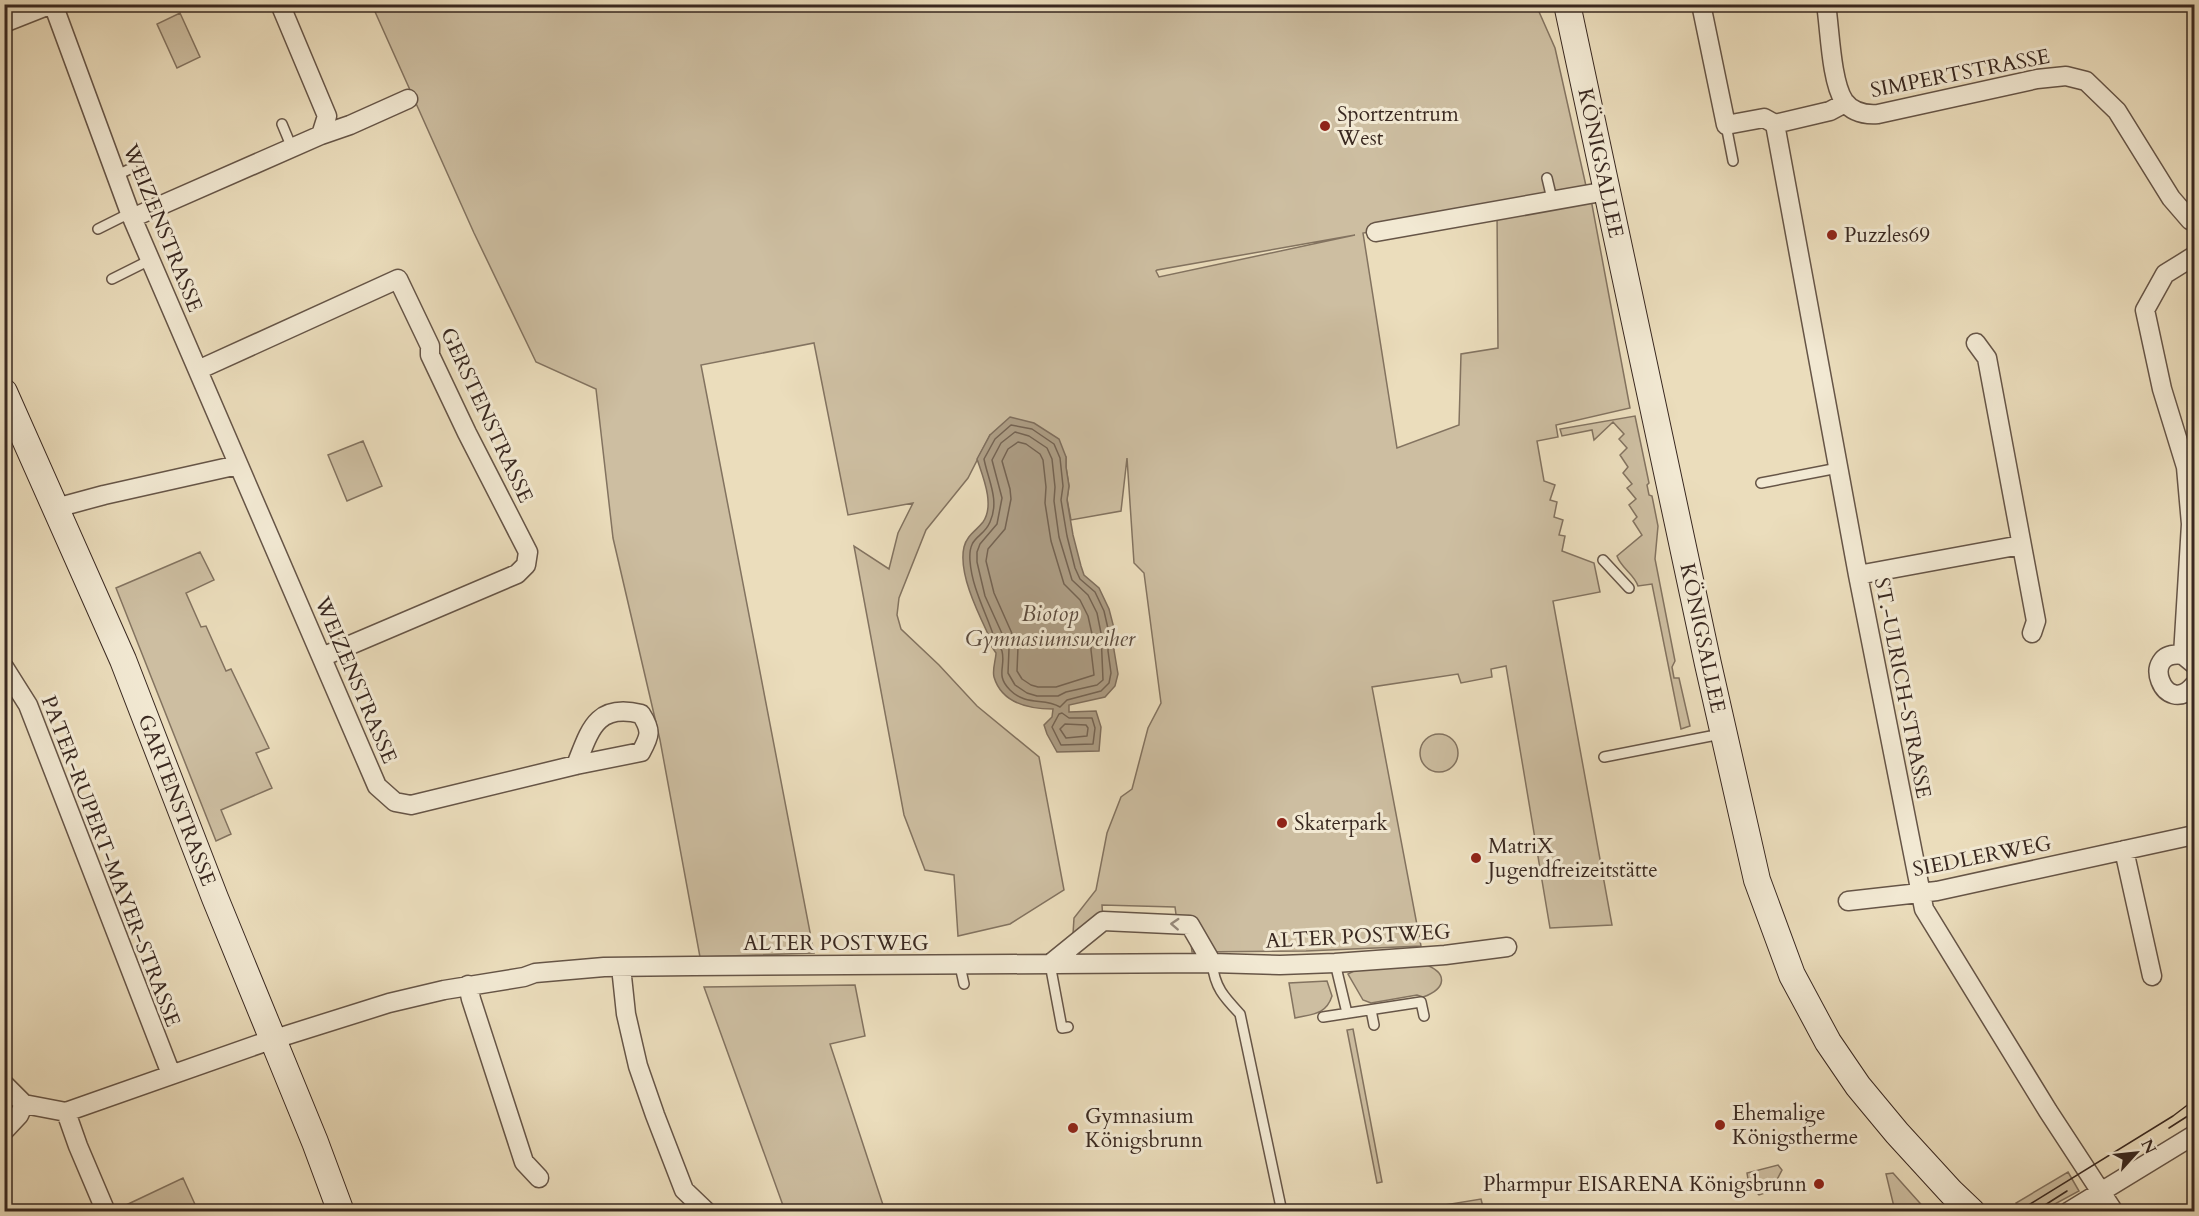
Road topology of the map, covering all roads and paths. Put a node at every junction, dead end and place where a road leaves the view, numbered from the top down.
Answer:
1 (53, 4) edge
2 (280, 4) edge
3 (1567, 4) edge
4 (1701, 4) edge
5 (1826, 4) edge
6 (4, 23) edge
7 (408, 99) dead end
8 (1845, 103) junction
9 (282, 124) dead end
10 (1775, 124) junction
11 (1726, 125) junction
12 (321, 135) junction
13 (292, 148) junction
14 (1733, 161) dead end
15 (1546, 177) dead end
16 (1607, 191) junction
17 (1552, 199) junction
18 (131, 216) junction
19 (2194, 222) edge
20 (98, 229) dead end
21 (1376, 232) dead end
22 (2194, 256) edge
23 (150, 260) junction
24 (112, 279) dead end
25 (1976, 343) dead end
26 (198, 370) junction
27 (4, 392) edge
28 (238, 465) junction
29 (1838, 468) junction
30 (1761, 483) dead end
31 (56, 508) junction
32 (2021, 545) junction
33 (1604, 560) dead end
34 (1858, 575) junction
35 (1629, 588) dead end
36 (2032, 633) dead end
37 (321, 657) junction
38 (2189, 659) edge
39 (4, 667) edge
40 (2194, 685) edge
41 (1723, 733) junction
42 (1604, 757) dead end
43 (576, 765) dead end
44 (2194, 835) edge
45 (2124, 850) junction
46 (1919, 892) junction
47 (1848, 901) dead end
48 (1507, 947) dead end
49 (1212, 963) junction
50 (1335, 963) junction
51 (1050, 964) junction
52 (960, 966) junction
53 (621, 967) junction
54 (2152, 976) dead end
55 (964, 984) dead end
56 (468, 985) junction
57 (1371, 1010) junction
58 (1347, 1013) junction
59 (1424, 1016) dead end
60 (1323, 1017) dead end
61 (1374, 1025) dead end
62 (1068, 1027) dead end
63 (273, 1040) junction
64 (171, 1074) junction
65 (4, 1084) edge
66 (24, 1104) junction
67 (66, 1112) junction
68 (4, 1131) edge
69 (2194, 1135) edge
70 (539, 1178) dead end
71 (2100, 1191) junction
72 (106, 1212) edge
73 (340, 1212) edge
74 (707, 1212) edge
75 (1282, 1212) edge
76 (1972, 1212) edge
77 (2068, 1212) edge
78 (2114, 1212) edge

1 - 6 street, WEIZENSTRASSE
1 - 18 street, WEIZENSTRASSE
2 - 12 street
3 - 16 street, KÖNIGSALLEE
4 - 11 street
5 - 8 street, SIMPERTSTRASSE
7 - 12 street
8 - 10 street, SIMPERTSTRASSE
8 - 19 street, SIMPERTSTRASSE
9 - 13 lane
10 - 11 street, SIMPERTSTRASSE
10 - 29 street, ST.-ULRICH-STRASSE
11 - 14 lane
12 - 13 street
13 - 18 street
15 - 17 lane
16 - 17 street
16 - 41 street, KÖNIGSALLEE
17 - 21 street
18 - 20 lane
18 - 23 street, WEIZENSTRASSE
22 - 38 street
23 - 24 lane
23 - 26 street, WEIZENSTRASSE
25 - 32 street
26 - 28 street, WEIZENSTRASSE
26 - 37 street, GERSTENSTRASSE
27 - 31 street, GARTENSTRASSE
28 - 31 street
28 - 37 street, WEIZENSTRASSE
29 - 30 lane
29 - 34 street, ST.-ULRICH-STRASSE
31 - 63 street, GARTENSTRASSE
32 - 34 street
32 - 36 street
33 - 35 lane
34 - 46 street, ST.-ULRICH-STRASSE
37 - 43 street, WEIZENSTRASSE
38 - 40 street
39 - 64 street, PATER-RUPERT-MAYER-STRASSE
41 - 42 lane
41 - 76 street, KÖNIGSALLEE
44 - 45 street, SIEDLERWEG
45 - 46 street, SIEDLERWEG
45 - 54 street
46 - 47 street, SIEDLERWEG
46 - 71 street, ST.-ULRICH-STRASSE
48 - 50 street, ALTER POSTWEG
49 - 50 street, ALTER POSTWEG
49 - 51 street, ALTER POSTWEG
49 -> 51 street
49 - 75 lane
50 - 58 lane
51 - 52 street, ALTER POSTWEG
51 - 62 lane
52 - 53 street, ALTER POSTWEG
52 - 55 lane
53 - 56 street, ALTER POSTWEG
53 - 74 street
56 - 63 street, ALTER POSTWEG
56 - 70 street
57 - 58 lane
57 - 59 lane
57 - 61 lane
58 - 60 lane
63 - 64 street, ALTER POSTWEG
63 - 73 street, GARTENSTRASSE
64 - 67 street, ALTER POSTWEG
65 - 66 street
66 - 67 street
66 - 68 street
67 - 72 street
69 - 71 street
71 - 77 street
71 - 78 street, ST.-ULRICH-STRASSE

